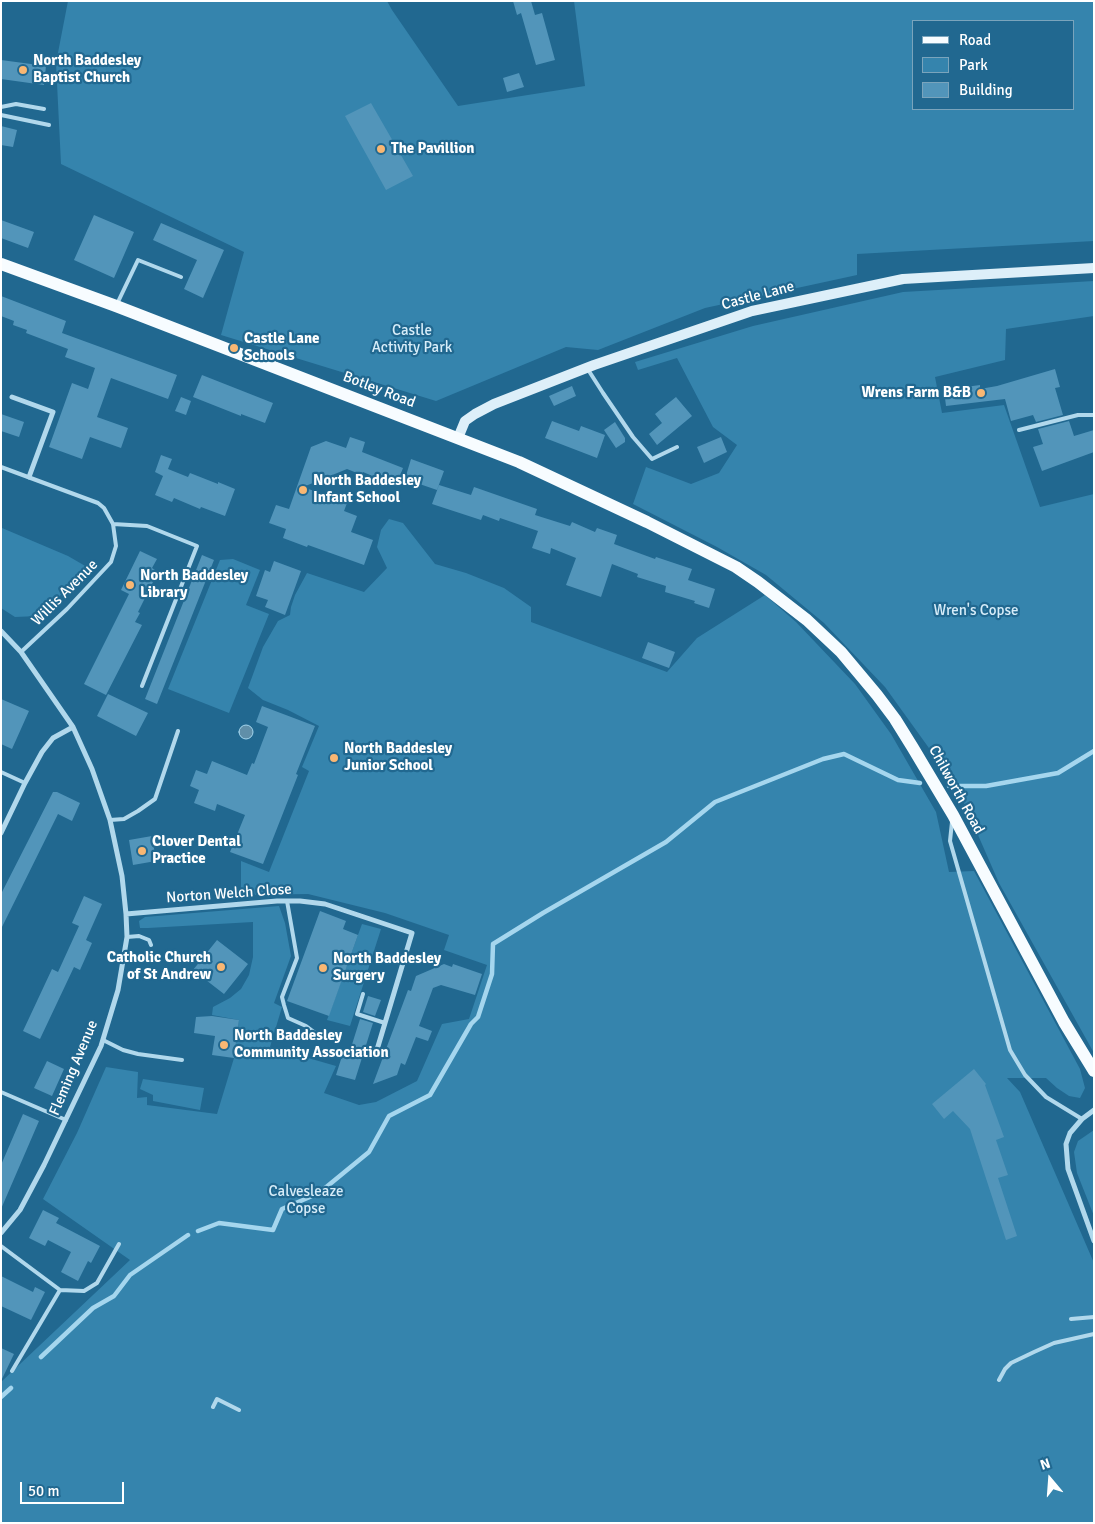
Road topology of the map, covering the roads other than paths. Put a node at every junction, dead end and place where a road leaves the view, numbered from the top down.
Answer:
1 (1, 107) edge
2 (44, 109) dead end
3 (1, 115) edge
4 (49, 125) dead end
5 (1, 264) edge
6 (1094, 268) edge
7 (181, 278) dead end
8 (116, 306) junction
9 (587, 368) junction
10 (12, 397) dead end
11 (1094, 414) edge
12 (1019, 430) dead end
13 (458, 438) junction
14 (677, 447) dead end
15 (1, 467) edge
16 (29, 477) junction
17 (113, 524) junction
18 (736, 567) joint
19 (1, 631) edge
20 (20, 652) junction
21 (142, 686) dead end
22 (73, 727) junction
23 (178, 731) dead end
24 (1, 772) edge
25 (24, 784) junction
26 (953, 815) junction
27 (110, 820) junction
28 (1, 833) edge
29 (287, 901) junction
30 (126, 914) junction
31 (127, 938) junction
32 (151, 945) dead end
33 (363, 994) dead end
34 (385, 1022) junction
35 (318, 1035) dead end
36 (103, 1040) junction
37 (376, 1053) dead end
38 (182, 1060) dead end
39 (1094, 1071) edge
40 (1, 1092) edge
41 (1094, 1110) edge
42 (1082, 1119) junction
43 (66, 1120) junction
44 (1, 1234) edge
45 (1094, 1241) edge
46 (119, 1244) dead end
47 (1, 1246) edge
48 (60, 1290) junction
49 (1094, 1317) edge
50 (1071, 1319) dead end
51 (1094, 1334) edge
52 (12, 1371) dead end
53 (999, 1380) dead end
54 (213, 1407) dead end
55 (238, 1410) dead end

1 - 2 lane
3 - 4 lane
5 - 8 main road, Botley Road
6 - 9 street, Castle Lane
7 - 8 lane
8 - 13 main road, Botley Road
9 - 13 street, Castle Lane
9 - 14 lane
10 - 16 street
11 - 12 lane
13 - 18 main road, Botley Road
15 - 16 lane, Willis Avenue
16 - 17 lane, Willis Avenue
17 - 20 lane, Willis Avenue
17 - 21 lane
18 - 26 main road, Chilworth Road
19 - 20 street, Fleming Avenue
20 - 22 street, Fleming Avenue
22 - 25 street
22 - 27 street, Fleming Avenue
23 - 27 lane
24 - 25 lane
25 - 28 street
26 - 39 main road, Chilworth Road
26 - 42 lane
27 - 30 street, Fleming Avenue
29 - 30 street, Norton Welch Close
29 - 34 street, Norton Welch Close
29 - 35 lane
30 - 31 street, Fleming Avenue
31 - 32 lane
31 - 36 street, Fleming Avenue
33 - 34 lane
34 - 37 street, Norton Welch Close
36 - 38 lane
36 - 43 street, Fleming Avenue
40 - 43 lane
41 - 42 street
42 - 45 street
43 - 44 street, Fleming Avenue
46 - 48 lane
47 - 48 lane
48 - 52 lane
49 - 50 lane
51 - 53 lane
54 - 55 lane

